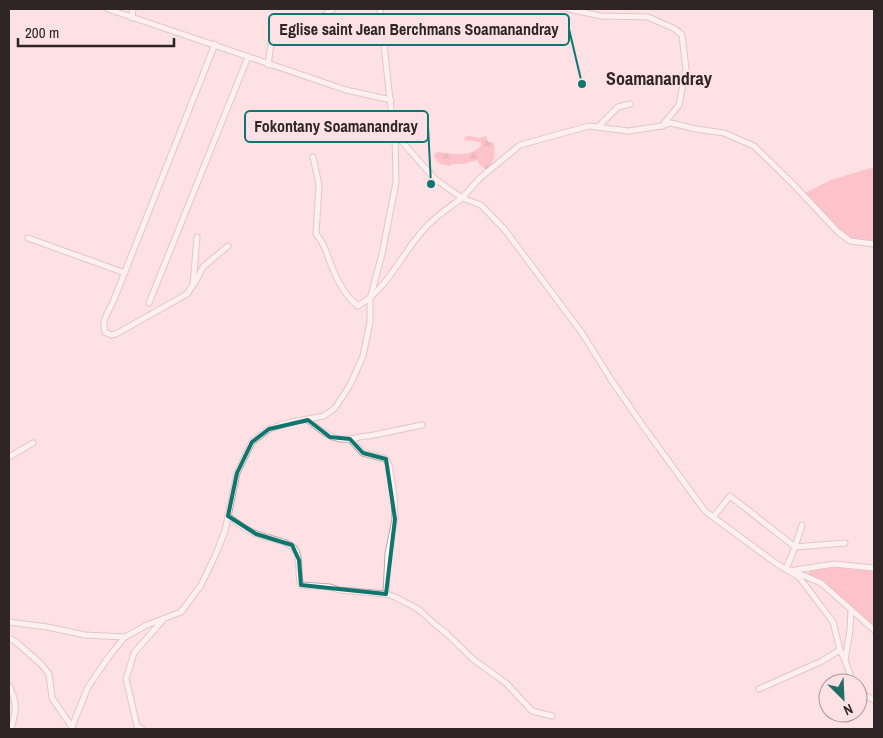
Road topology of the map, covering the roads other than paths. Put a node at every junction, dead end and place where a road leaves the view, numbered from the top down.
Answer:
1 (108, 9) edge
2 (134, 9) edge
3 (334, 9) edge
4 (380, 9) edge
5 (569, 9) edge
6 (613, 9) edge
7 (610, 15) junction
8 (132, 18) junction
9 (215, 44) junction
10 (248, 57) junction
11 (268, 65) junction
12 (391, 100) junction
13 (630, 104) dead end
14 (598, 126) junction
15 (662, 126) junction
16 (395, 134) junction
17 (313, 157) dead end
18 (462, 198) junction
19 (197, 237) dead end
20 (28, 238) dead end
21 (874, 244) edge
22 (228, 246) dead end
23 (125, 272) junction
24 (193, 285) junction
25 (370, 299) junction
26 (149, 303) dead end
27 (308, 420) junction
28 (422, 425) dead end
29 (350, 439) junction
30 (33, 442) dead end
31 (9, 457) edge
32 (228, 516) junction
33 (714, 516) junction
34 (802, 525) dead end
35 (845, 543) dead end
36 (795, 547) junction
37 (874, 568) edge
38 (786, 569) junction
39 (794, 570) junction
40 (386, 594) junction
41 (851, 610) junction
42 (162, 621) junction
43 (9, 622) edge
44 (874, 630) edge
45 (125, 637) junction
46 (9, 638) edge
47 (840, 650) junction
48 (845, 660) junction
49 (850, 673) edge
50 (9, 686) edge
51 (759, 689) dead end
52 (552, 716) dead end
53 (72, 728) edge
54 (11, 729) edge
55 (142, 729) edge

1 - 8 street
2 - 8 street
3 - 11 street
4 - 12 street
5 - 7 street
6 - 7 street
7 - 15 street
8 - 9 street
9 - 10 street
9 - 23 street
10 - 11 street
10 - 26 street
11 - 12 street
12 - 16 street
13 - 14 street
14 - 15 street
14 - 18 street
15 - 21 street
16 - 18 street
16 - 25 street
17 - 25 street
18 - 25 street
18 - 33 street
19 - 24 street
20 - 23 street
22 - 24 street
23 - 24 street
25 - 27 street
27 - 29 street
27 - 32 street
28 - 29 street
29 - 40 street
30 - 31 street
32 - 40 street
32 - 42 street
33 - 36 street
33 - 38 street
34 - 36 street
35 - 36 street
36 - 38 street
37 - 39 street
38 - 39 street
38 - 47 street
39 - 41 street
40 - 52 street
41 - 44 street
41 - 48 street
42 - 45 street
42 - 55 street
43 - 45 street
45 - 53 street
46 - 53 street
47 - 48 street
47 - 51 street
48 - 49 street
50 - 54 street

